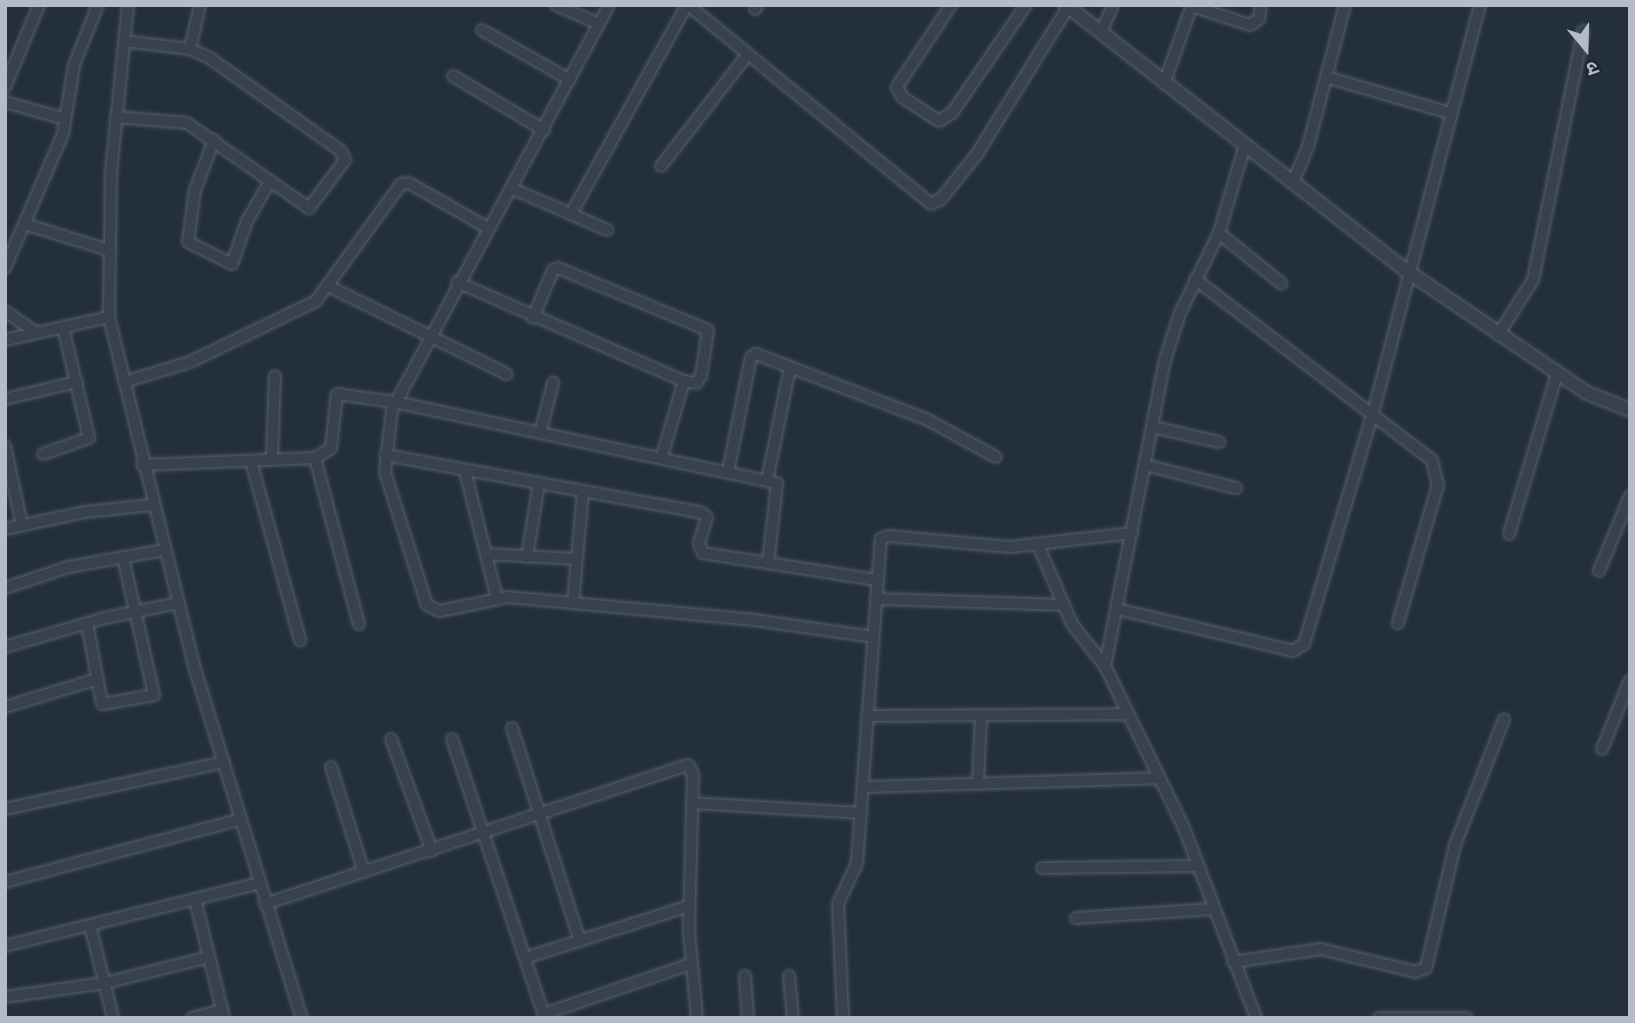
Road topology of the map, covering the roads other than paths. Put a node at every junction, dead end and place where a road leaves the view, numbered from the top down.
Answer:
1 (98, 5) edge
2 (128, 5) edge
3 (200, 5) edge
4 (556, 5) edge
5 (609, 5) edge
6 (688, 5) edge
7 (951, 5) edge
8 (1026, 5) edge
9 (1114, 5) edge
10 (1261, 5) edge
11 (1345, 5) edge
12 (1480, 5) edge
13 (37, 6) edge
14 (1067, 6) edge
15 (1192, 6) edge
16 (599, 24) junction
17 (482, 30) dead end
18 (1583, 31) dead end
19 (1101, 33) junction
20 (124, 41) junction
21 (190, 49) junction
22 (747, 55) junction
23 (453, 76) dead end
24 (1326, 77) junction
25 (570, 80) junction
26 (1164, 84) junction
27 (5, 87) edge
28 (5, 102) edge
29 (1450, 113) junction
30 (116, 117) junction
31 (65, 119) junction
32 (544, 130) junction
33 (214, 140) junction
34 (1245, 145) junction
35 (661, 166) dead end
36 (270, 181) junction
37 (1293, 182) junction
38 (511, 188) junction
39 (570, 214) junction
40 (25, 224) junction
41 (488, 228) junction
42 (607, 230) dead end
43 (1219, 233) junction
44 (108, 250) junction
45 (5, 268) edge
46 (1408, 272) junction
47 (1195, 279) junction
48 (457, 282) junction
49 (1281, 283) dead end
50 (330, 287) junction
51 (5, 312) edge
52 (109, 317) junction
53 (533, 318) junction
54 (64, 327) junction
55 (36, 333) junction
56 (1498, 335) junction
57 (428, 337) junction
58 (5, 340) edge
59 (790, 368) junction
60 (508, 374) dead end
61 (1557, 374) junction
62 (275, 376) dead end
63 (77, 382) junction
64 (124, 382) junction
65 (684, 382) junction
66 (554, 383) dead end
67 (5, 398) edge
68 (394, 402) junction
69 (1630, 410) edge
70 (1373, 413) junction
71 (1153, 427) junction
72 (541, 430) junction
73 (1219, 442) dead end
74 (5, 446) edge
75 (43, 454) dead end
76 (385, 455) junction
77 (662, 456) junction
78 (996, 457) dead end
79 (316, 458) junction
80 (251, 460) junction
81 (272, 460) junction
82 (142, 465) junction
83 (1146, 465) junction
84 (465, 471) junction
85 (728, 472) junction
86 (767, 481) junction
87 (539, 483) junction
88 (1236, 488) dead end
89 (583, 492) junction
90 (1630, 496) edge
91 (152, 505) junction
92 (22, 525) junction
93 (5, 529) edge
94 (1132, 533) junction
95 (1509, 534) dead end
96 (1038, 545) junction
97 (164, 550) junction
98 (486, 554) junction
99 (527, 556) junction
100 (123, 557) junction
101 (577, 559) junction
102 (768, 564) junction
103 (1599, 571) dead end
104 (877, 580) junction
105 (5, 588) edge
106 (497, 598) junction
107 (876, 599) junction
108 (178, 603) junction
109 (573, 603) junction
110 (1062, 605) junction
111 (1116, 609) junction
112 (137, 612) junction
113 (87, 623) junction
114 (1398, 623) dead end
115 (359, 624) dead end
116 (873, 637) junction
117 (300, 640) dead end
118 (5, 647) edge
119 (1105, 666) junction
120 (97, 679) junction
121 (1630, 680) edge
122 (1626, 700) edge
123 (5, 707) edge
124 (1127, 714) junction
125 (981, 715) junction
126 (867, 716) junction
127 (1504, 719) dead end
128 (512, 728) dead end
129 (391, 739) dead end
130 (452, 739) dead end
131 (1602, 749) dead end
132 (224, 762) junction
133 (331, 767) dead end
134 (1160, 778) junction
135 (978, 782) junction
136 (863, 787) junction
137 (692, 803) junction
138 (5, 809) edge
139 (861, 813) junction
140 (540, 814) junction
141 (241, 819) junction
142 (483, 835) junction
143 (432, 851) junction
144 (1199, 866) junction
145 (1042, 868) dead end
146 (364, 873) junction
147 (5, 881) edge
148 (259, 883) junction
149 (195, 899) junction
150 (265, 904) junction
151 (689, 906) junction
152 (1213, 909) junction
153 (1076, 918) dead end
154 (90, 925) junction
155 (580, 941) junction
156 (5, 946) edge
157 (209, 957) junction
158 (525, 958) junction
159 (1233, 962) junction
160 (691, 964) junction
161 (745, 976) dead end
162 (789, 976) dead end
163 (105, 983) junction
164 (5, 997) edge
165 (223, 1014) edge
166 (545, 1016) edge
167 (113, 1018) edge
168 (192, 1018) edge
169 (302, 1018) edge
170 (697, 1018) edge
171 (748, 1018) edge
172 (793, 1018) edge
173 (843, 1018) edge
174 (1256, 1018) edge
175 (1379, 1018) edge
176 (1467, 1018) edge

1 - 31 street
2 - 20 street
3 - 21 street
4 - 16 street
5 - 16 street
6 - 22 street
6 - 39 street
7 - 8 street
9 - 19 street
10 - 15 street
11 - 24 street
12 - 29 street
13 - 27 street
14 - 19 street
14 - 22 street
15 - 26 street
16 - 25 street
17 - 25 street
18 - 56 street
19 - 26 street
20 - 21 street
20 - 30 street
21 - 36 street
22 - 35 street
23 - 32 street
24 - 29 street
24 - 37 street
25 - 32 street
26 - 34 street
28 - 31 street
29 - 46 street
30 - 33 street
30 - 44 street
31 - 40 street
32 - 38 street
33 - 36 street
33 - 36 street
34 - 37 street
34 - 43 street
37 - 46 street
38 - 39 street
38 - 41 street
39 - 42 street
40 - 44 street
40 - 45 street
41 - 48 street
41 - 50 street
43 - 47 street
43 - 49 street
44 - 52 street
46 - 56 street
46 - 70 street
47 - 70 street
47 - 71 street
48 - 53 street
48 - 57 street
50 - 57 street
50 - 64 street
51 - 55 street
52 - 54 street
52 - 64 street
53 - 65 street
53 - 65 street
54 - 55 street
54 - 63 street
55 - 58 street
56 - 61 street
57 - 60 street
57 - 68 street
59 - 78 street
59 - 85 street
59 - 86 street
61 - 69 street
61 - 95 street
62 - 81 street
63 - 67 street
63 - 75 street
64 - 82 street
65 - 77 street
66 - 72 street
68 - 72 street
68 - 76 street
68 - 79 street
70 - 111 street
70 - 114 street
71 - 73 street
71 - 83 street
72 - 77 street
74 - 92 street
76 - 84 street
76 - 106 street
77 - 85 street
79 - 81 street
79 - 115 street
80 - 81 street
80 - 82 street
80 - 117 street
82 - 91 street
83 - 88 street
83 - 94 street
84 - 87 street
84 - 98 street
85 - 86 street
86 - 102 street
87 - 89 street
87 - 99 street
89 - 101 street
89 - 102 street
90 - 103 street
91 - 92 street
91 - 97 street
92 - 93 street
94 - 96 street
94 - 111 street
96 - 104 street
96 - 110 street
97 - 100 street
97 - 108 street
98 - 99 street
98 - 106 street
99 - 101 street
100 - 105 street
100 - 112 street
101 - 109 street
102 - 104 street
104 - 107 street
106 - 109 street
107 - 110 street
107 - 116 street
108 - 112 street
108 - 132 street
109 - 116 street
110 - 119 street
111 - 119 street
112 - 113 street
112 - 120 street
113 - 118 street
113 - 120 street
116 - 126 street
119 - 124 street
120 - 123 street
121 - 122 street
122 - 131 street
124 - 125 street
124 - 134 street
125 - 126 street
125 - 135 street
126 - 136 street
127 - 159 street
128 - 140 street
129 - 143 street
130 - 142 street
132 - 138 street
132 - 141 street
133 - 146 street
134 - 135 street
134 - 144 street
135 - 136 street
136 - 139 street
137 - 139 street
137 - 140 street
137 - 151 street
139 - 173 street
140 - 142 street
140 - 155 street
141 - 147 street
141 - 148 street
142 - 143 street
142 - 158 street
143 - 146 street
144 - 145 street
144 - 152 street
146 - 150 street
148 - 149 street
148 - 150 street
149 - 154 street
149 - 157 street
150 - 169 street
151 - 155 street
151 - 160 street
152 - 153 street
152 - 159 street
154 - 156 street
154 - 163 street
155 - 158 street
157 - 163 street
157 - 165 street
158 - 166 street
159 - 174 street
160 - 166 street
160 - 170 street
161 - 171 street
162 - 172 street
163 - 164 street
163 - 167 street
165 - 168 street
175 - 176 street

